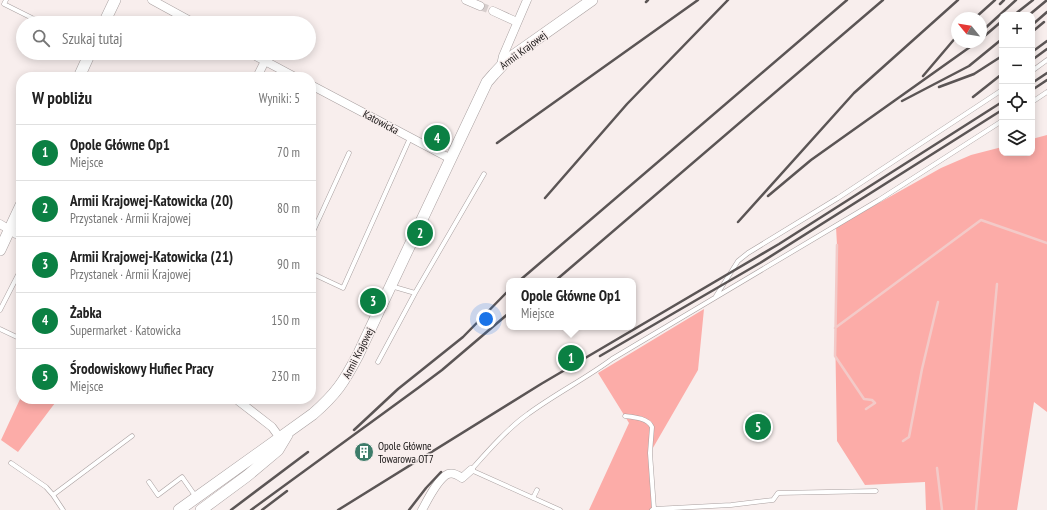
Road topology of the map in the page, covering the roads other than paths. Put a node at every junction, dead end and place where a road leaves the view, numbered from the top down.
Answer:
1 (6, 0) edge
2 (115, 0) edge
3 (152, 0) edge
4 (466, 0) edge
5 (526, 0) edge
6 (592, 0) edge
7 (480, 6) tunnel mouth
8 (493, 11) tunnel mouth
9 (28, 16) edge
10 (107, 16) edge
11 (181, 16) edge
12 (517, 22) junction
13 (87, 60) edge
14 (1047, 60) edge
15 (265, 61) joint
16 (501, 65) junction
17 (1035, 69) edge
18 (81, 72) edge
19 (260, 72) edge
20 (286, 72) edge
21 (316, 89) edge
22 (999, 92) edge
23 (1047, 92) edge
24 (1035, 100) edge
25 (999, 123) edge
26 (410, 138) junction
27 (349, 153) dead end
28 (451, 159) junction
29 (484, 174) dead end
30 (16, 212) edge
31 (316, 225) edge
32 (5, 227) edge
33 (16, 234) edge
34 (0, 250) edge
35 (316, 275) edge
36 (16, 279) edge
37 (391, 286) junction
38 (415, 293) junction
39 (716, 296) junction
40 (0, 310) edge
41 (0, 329) edge
42 (16, 337) edge
43 (378, 362) dead end
44 (243, 404) edge
45 (625, 416) dead end
46 (289, 431) junction
47 (132, 436) dead end
48 (280, 438) junction
49 (11, 463) dead end
50 (471, 470) junction
51 (149, 482) dead end
52 (537, 490) dead end
53 (876, 490) dead end
54 (53, 495) junction
55 (197, 498) junction
56 (533, 498) junction
57 (653, 509) edge
58 (63, 510) edge
59 (179, 510) edge
60 (201, 510) edge
61 (422, 510) edge
62 (560, 510) edge

1 - 9 lane
2 - 10 street
3 - 11 street
4 - 7 street
5 - 12 street
6 - 16 street, Armii Krajowej
8 - 12 street
12 - 16 street
13 - 18 street
14 - 17 lane
15 - 19 street
15 - 20 street
16 - 28 street, Armii Krajowej
21 - 26 street, Katowicka
22 - 39 lane
23 - 24 lane
25 - 39 lane
26 - 28 street, Katowicka
26 - 35 lane
27 - 31 lane
28 - 37 street, Armii Krajowej
29 - 38 lane
30 - 32 street
32 - 33 street
32 - 34 street
36 - 40 lane
37 - 38 lane
37 - 46 street, Armii Krajowej
38 - 43 lane
39 - 50 lane
41 - 42 lane
44 - 48 street
45 - 57 lane
46 - 48 street, Armii Krajowej
46 - 60 street
47 - 54 lane
48 - 55 street, Armii Krajowej
49 - 54 lane
50 - 56 lane
50 - 61 street
51 - 55 lane
52 - 56 lane
53 - 57 lane
54 - 58 lane
55 - 59 street, Armii Krajowej
56 - 62 lane

